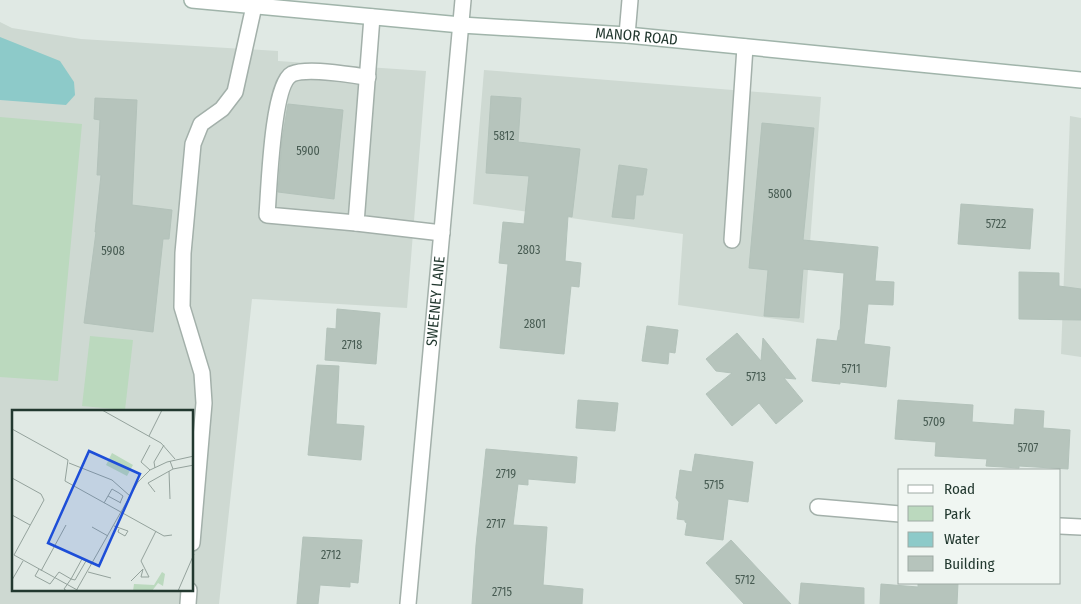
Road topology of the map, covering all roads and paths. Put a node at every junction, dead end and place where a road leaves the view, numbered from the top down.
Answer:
1 (192, 0) edge
2 (463, 0) edge
3 (630, 0) edge
4 (214, 1) edge
5 (254, 6) junction
6 (372, 17) junction
7 (461, 25) junction
8 (627, 36) junction
9 (744, 47) junction
10 (368, 77) junction
11 (1081, 80) edge
12 (356, 223) junction
13 (442, 234) junction
14 (732, 240) dead end
15 (818, 507) dead end
16 (898, 514) edge
17 (194, 523) edge
18 (1061, 526) edge
19 (1081, 527) edge
20 (408, 604) edge

1 - 4 main road, MANOR ROAD
2 - 7 main road, SWEENEY LANE
3 - 8 main road
4 - 5 main road, MANOR ROAD
5 - 6 main road, MANOR ROAD
5 - 17 main road
6 - 7 main road, MANOR ROAD
6 - 10 main road
7 - 8 main road, MANOR ROAD
7 - 13 main road, SWEENEY LANE
8 - 9 main road, MANOR ROAD
9 - 11 main road, MANOR ROAD
9 - 14 main road
10 - 12 main road
10 - 12 main road
12 - 13 main road
13 - 20 main road, SWEENEY LANE
15 - 16 main road
18 - 19 main road

